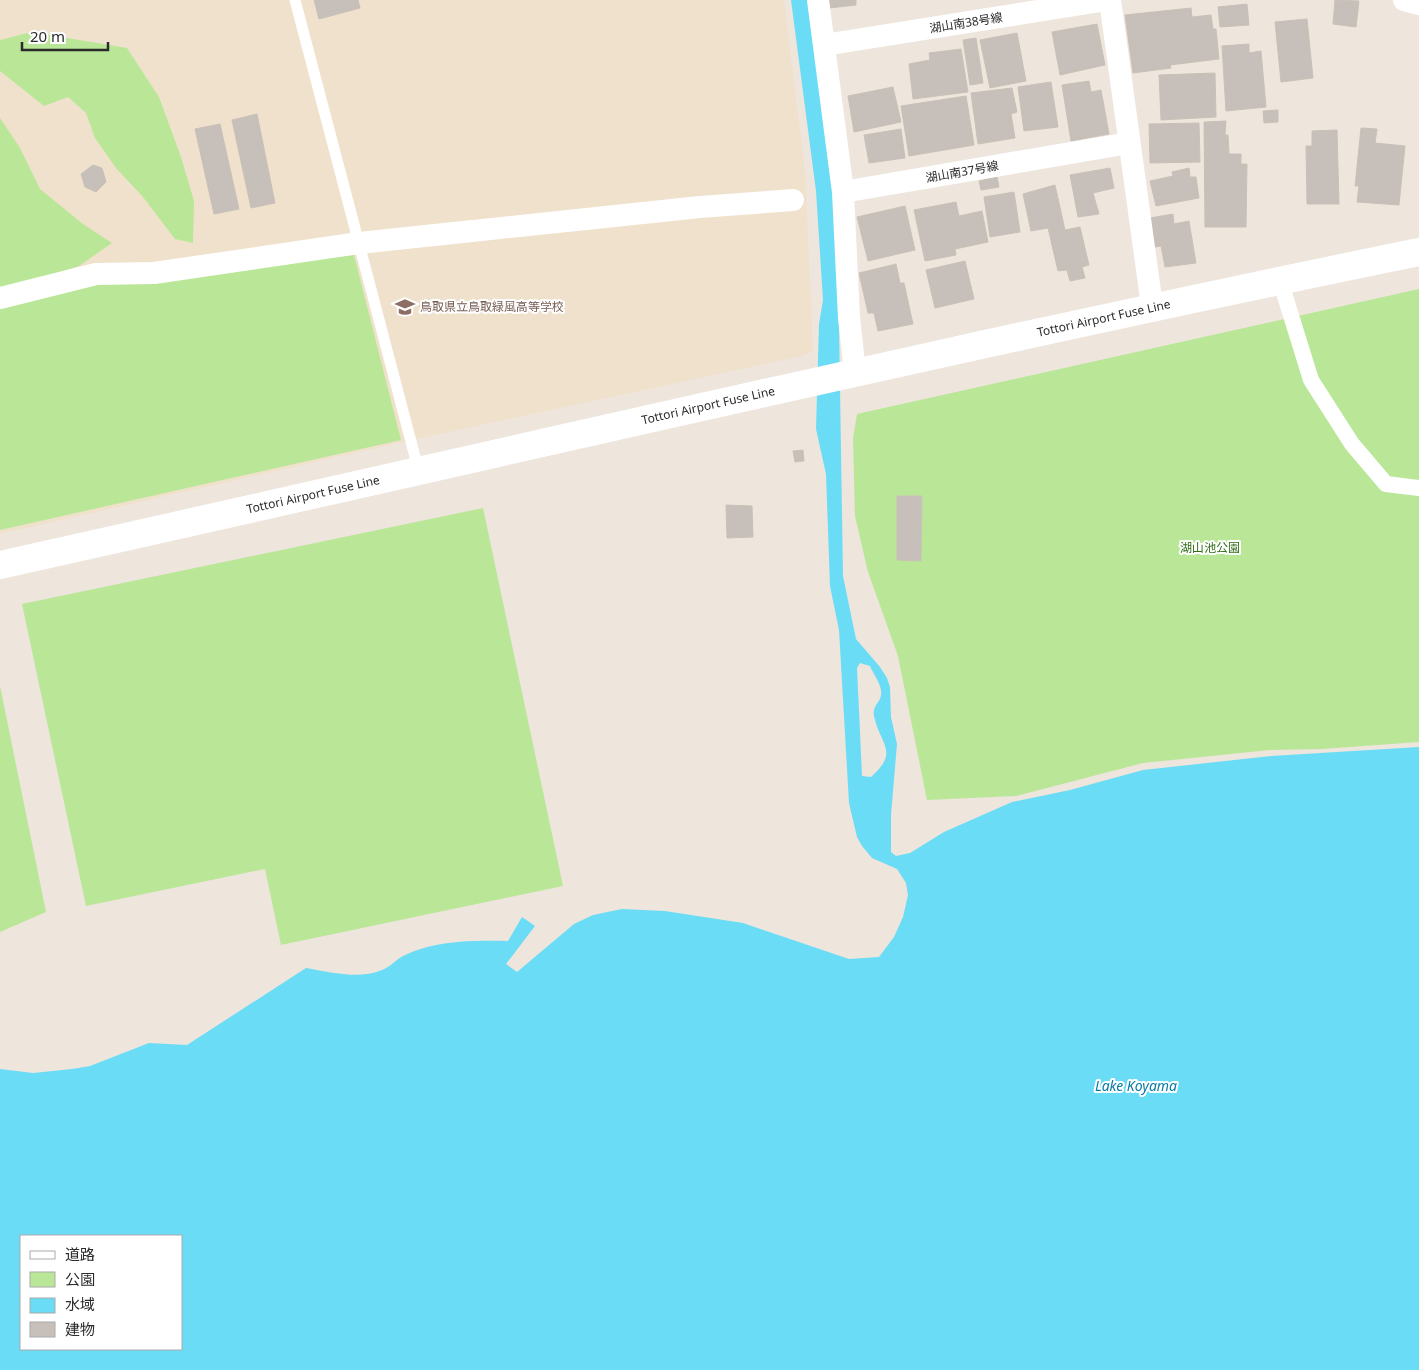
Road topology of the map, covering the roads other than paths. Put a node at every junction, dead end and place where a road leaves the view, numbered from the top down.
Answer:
1 (295, 0) edge
2 (818, 0) edge
3 (1109, 0) edge
4 (1404, 0) edge
5 (1419, 4) edge
6 (824, 45) junction
7 (1129, 143) junction
8 (844, 192) junction
9 (793, 200) dead end
10 (359, 243) junction
11 (1419, 252) edge
12 (1280, 280) junction
13 (0, 298) edge
14 (1152, 306) junction
15 (855, 372) junction
16 (419, 472) junction
17 (1419, 488) edge
18 (0, 565) edge

1 - 10 lane
2 - 6 street
3 - 6 street, 湖山南38号線
3 - 7 street
4 - 5 street
6 - 8 street
7 - 8 street, 湖山南37号線
7 - 14 street
8 - 15 street
9 - 10 street
10 - 13 street
10 - 16 lane
11 - 12 main road, Tottori Airport Fuse Line
12 - 14 main road, Tottori Airport Fuse Line
12 - 17 street
14 - 15 main road, Tottori Airport Fuse Line
15 - 16 main road, Tottori Airport Fuse Line
16 - 18 main road, Tottori Airport Fuse Line

